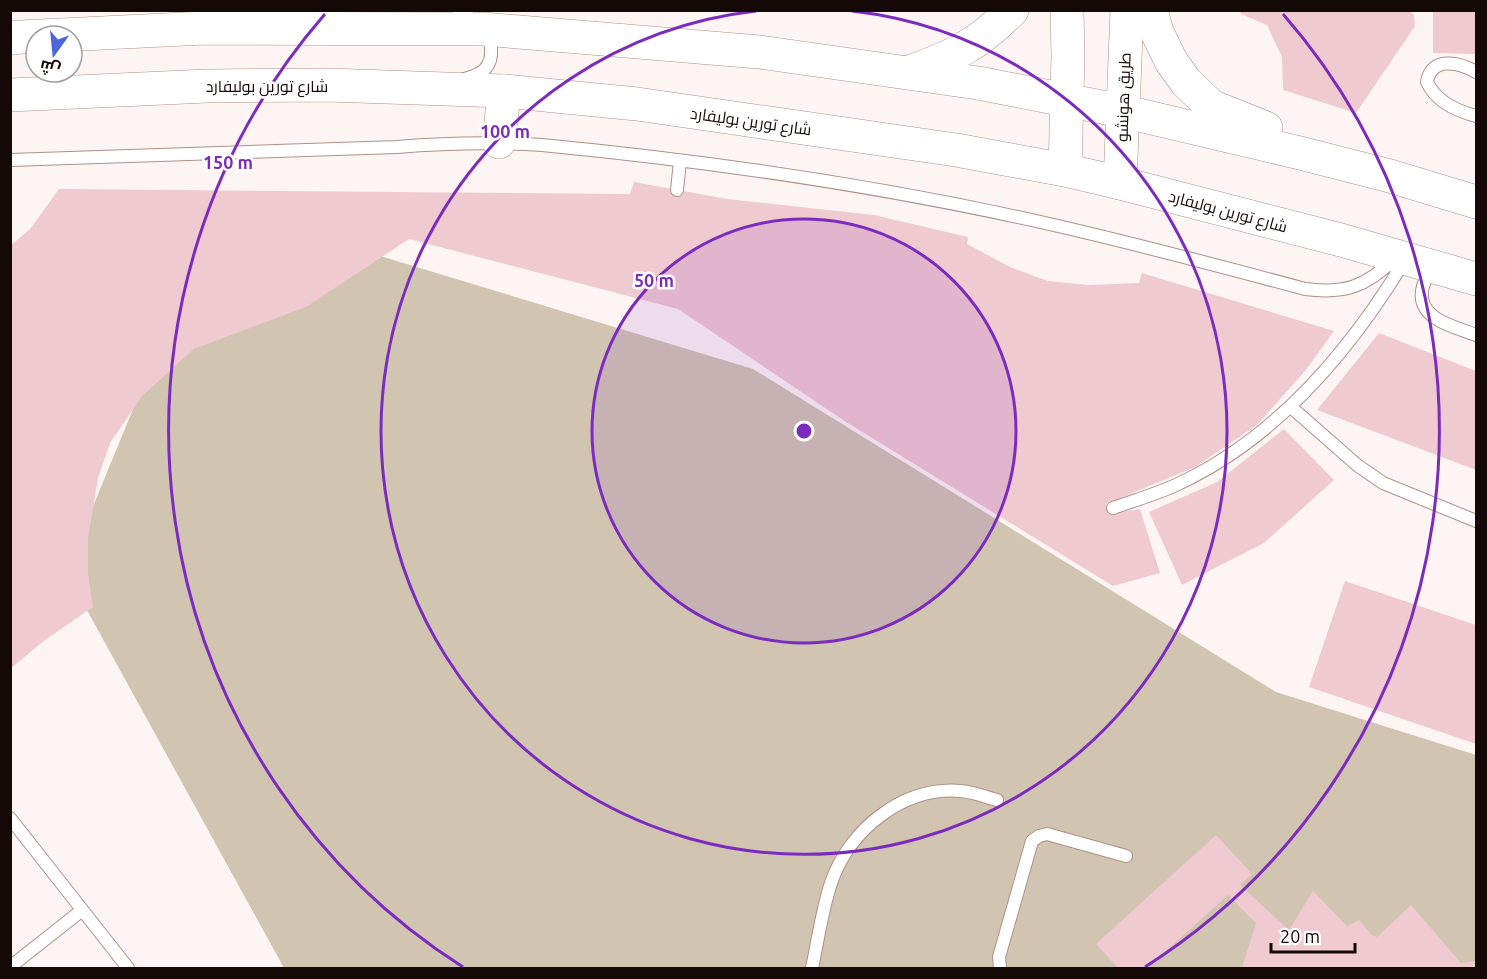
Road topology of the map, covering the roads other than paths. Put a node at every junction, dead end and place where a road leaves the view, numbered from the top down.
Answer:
1 (1012, 10) edge
2 (1067, 10) edge
3 (1127, 10) edge
4 (1151, 10) edge
5 (471, 20) edge
6 (84, 34) edge
7 (1476, 72) edge
8 (904, 73) junction
9 (428, 90) junction
10 (504, 91) junction
11 (10, 95) edge
12 (1067, 100) junction
13 (1122, 111) junction
14 (1476, 116) edge
15 (499, 142) junction
16 (1300, 153) junction
17 (10, 160) edge
18 (680, 161) junction
19 (1065, 170) junction
20 (1120, 183) junction
21 (677, 190) dead end
22 (1476, 202) edge
23 (1402, 257) junction
24 (1438, 268) junction
25 (1476, 279) edge
26 (1476, 335) edge
27 (1291, 407) junction
28 (1113, 508) dead end
29 (1476, 521) edge
30 (997, 800) dead end
31 (10, 818) edge
32 (1126, 856) dead end
33 (81, 911) junction
34 (10, 967) edge
35 (128, 969) edge
36 (812, 969) edge
37 (1000, 969) edge

1 - 8 main road
2 - 12 main road
3 - 13 main road, طريق هونشو
4 - 16 main road
5 - 6 main road
5 - 8 main road
5 - 9 lane
7 - 14 lane
8 - 12 main road
9 - 10 main road, شارع تورين بوليفارد
9 - 11 main road, شارع تورين بوليفارد
10 - 15 main road
10 - 19 main road, شارع تورين بوليفارد
12 - 13 main road
12 - 19 main road
13 - 16 main road
13 - 20 main road, طريق هونشو
15 - 17 lane
15 - 18 lane
16 - 22 main road
18 - 21 lane
18 - 23 lane
19 - 20 main road, شارع تورين بوليفارد
20 - 23 main road, شارع تورين بوليفارد
23 - 24 main road, شارع تورين بوليفارد
23 - 27 lane
24 - 25 main road, شارع تورين بوليفارد
24 - 26 lane
27 - 28 lane
27 - 29 lane
30 - 36 lane
31 - 33 lane
32 - 37 lane
33 - 34 lane
33 - 35 lane

